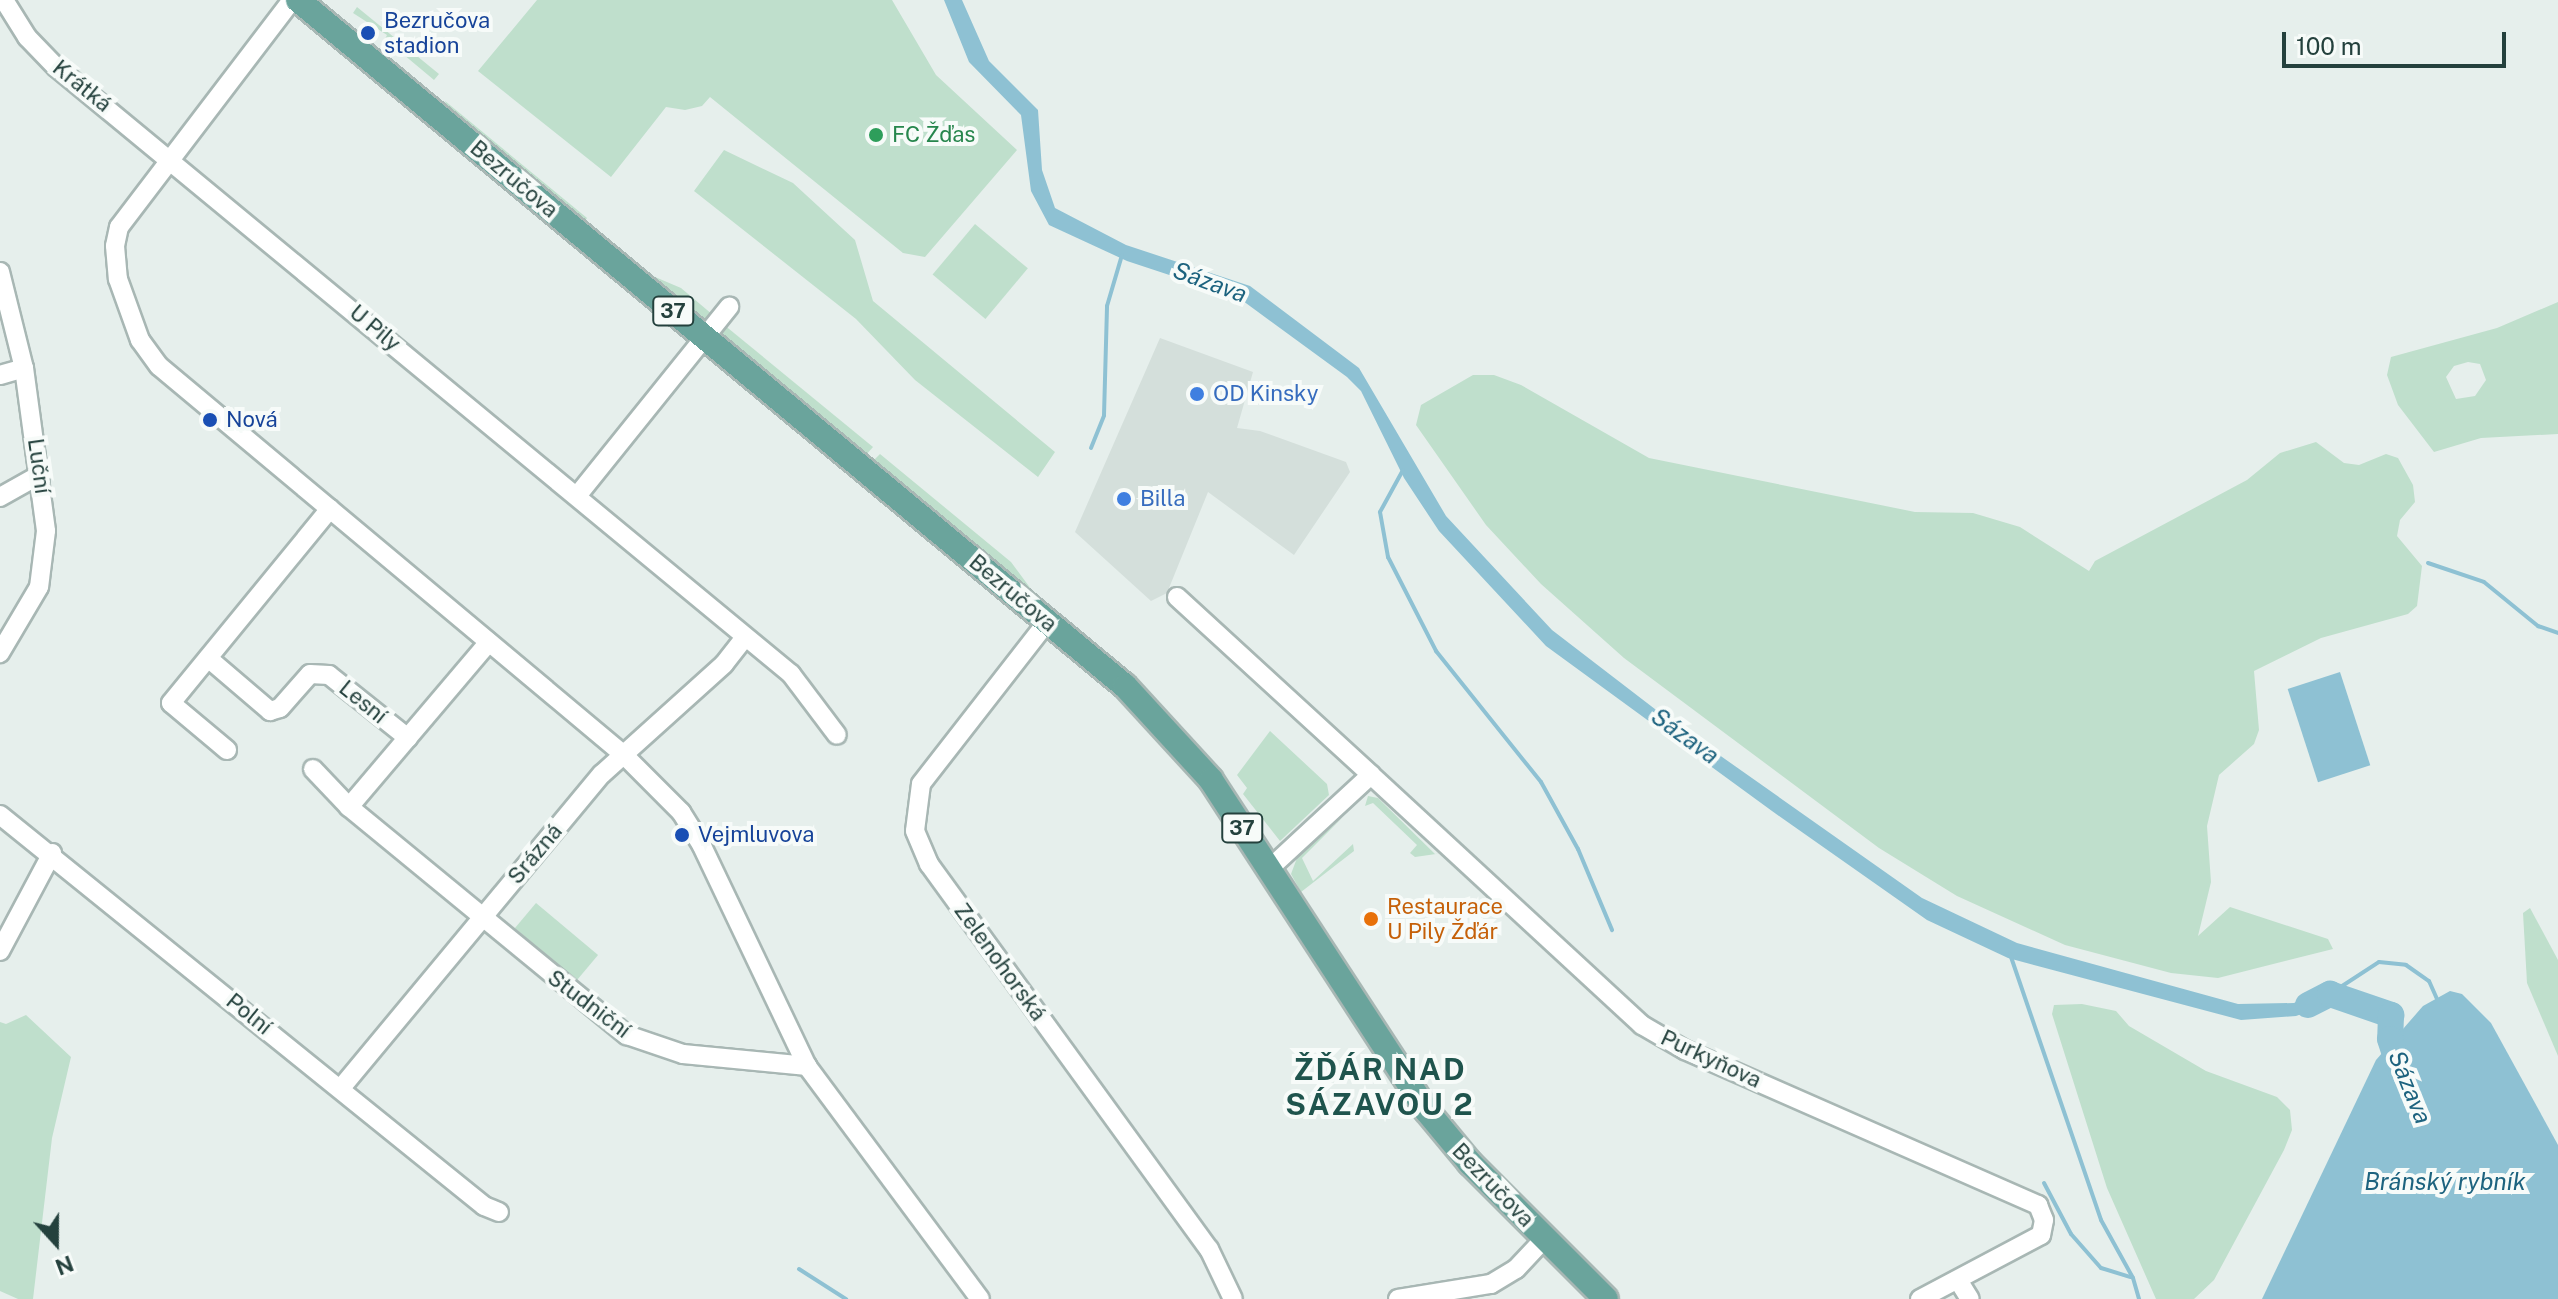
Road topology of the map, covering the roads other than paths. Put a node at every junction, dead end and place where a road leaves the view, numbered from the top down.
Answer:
1 (4, 0) edge
2 (295, 0) edge
3 (173, 159) junction
4 (0, 272) edge
5 (729, 307) dead end
6 (705, 337) junction
7 (24, 368) junction
8 (0, 375) edge
9 (41, 474) junction
10 (577, 496) junction
11 (0, 497) edge
12 (330, 509) junction
13 (1177, 597) dead end
14 (1047, 622) junction
15 (745, 637) junction
16 (489, 642) junction
17 (0, 653) edge
18 (208, 658) junction
19 (837, 735) dead end
20 (408, 738) junction
21 (227, 750) dead end
22 (624, 755) junction
23 (313, 769) dead end
24 (1371, 775) junction
25 (349, 807) junction
26 (0, 815) edge
27 (52, 853) junction
28 (1269, 869) junction
29 (482, 919) junction
30 (0, 951) edge
31 (807, 1066) junction
32 (341, 1088) junction
33 (499, 1212) dead end
34 (1545, 1238) junction
35 (1958, 1280) junction
36 (980, 1299) edge
37 (1233, 1299) edge
38 (1398, 1299) edge
39 (1606, 1299) edge
40 (1920, 1299) edge
41 (1970, 1299) edge

1 - 3 street, Krátká
2 - 3 street
2 - 6 main road, Bezručova / 37
3 - 10 street, U Pily
3 - 12 street
4 - 7 street, Luční
5 - 6 street
6 - 10 street
6 - 14 main road, Bezručova / 37
7 - 8 street
7 - 9 street, Luční
9 - 11 street
9 - 17 street, Luční
10 - 15 street, U Pily
12 - 16 street
12 - 18 street
13 - 24 street, Purkyňova
14 - 28 main road, Bezručova / 37
14 - 37 street, Zelenohorská
15 - 19 street, U Pily
15 - 22 street, Srázná
16 - 20 street, Lesní
16 - 22 street
18 - 20 street, Lesní
18 - 21 street
20 - 25 street, Lesní
22 - 29 street, Srázná
22 - 31 street
23 - 25 street
24 - 28 street
24 - 35 street, Purkyňova
25 - 29 street
26 - 27 street, Polní
27 - 30 street
27 - 32 street, Polní
28 - 34 main road, Bezručova / 37
29 - 31 street, Studniční
29 - 32 street, Srázná
31 - 36 street
32 - 33 street, Polní
34 - 38 street
34 - 39 main road, Bezručova / 37
35 - 40 street
35 - 41 street

